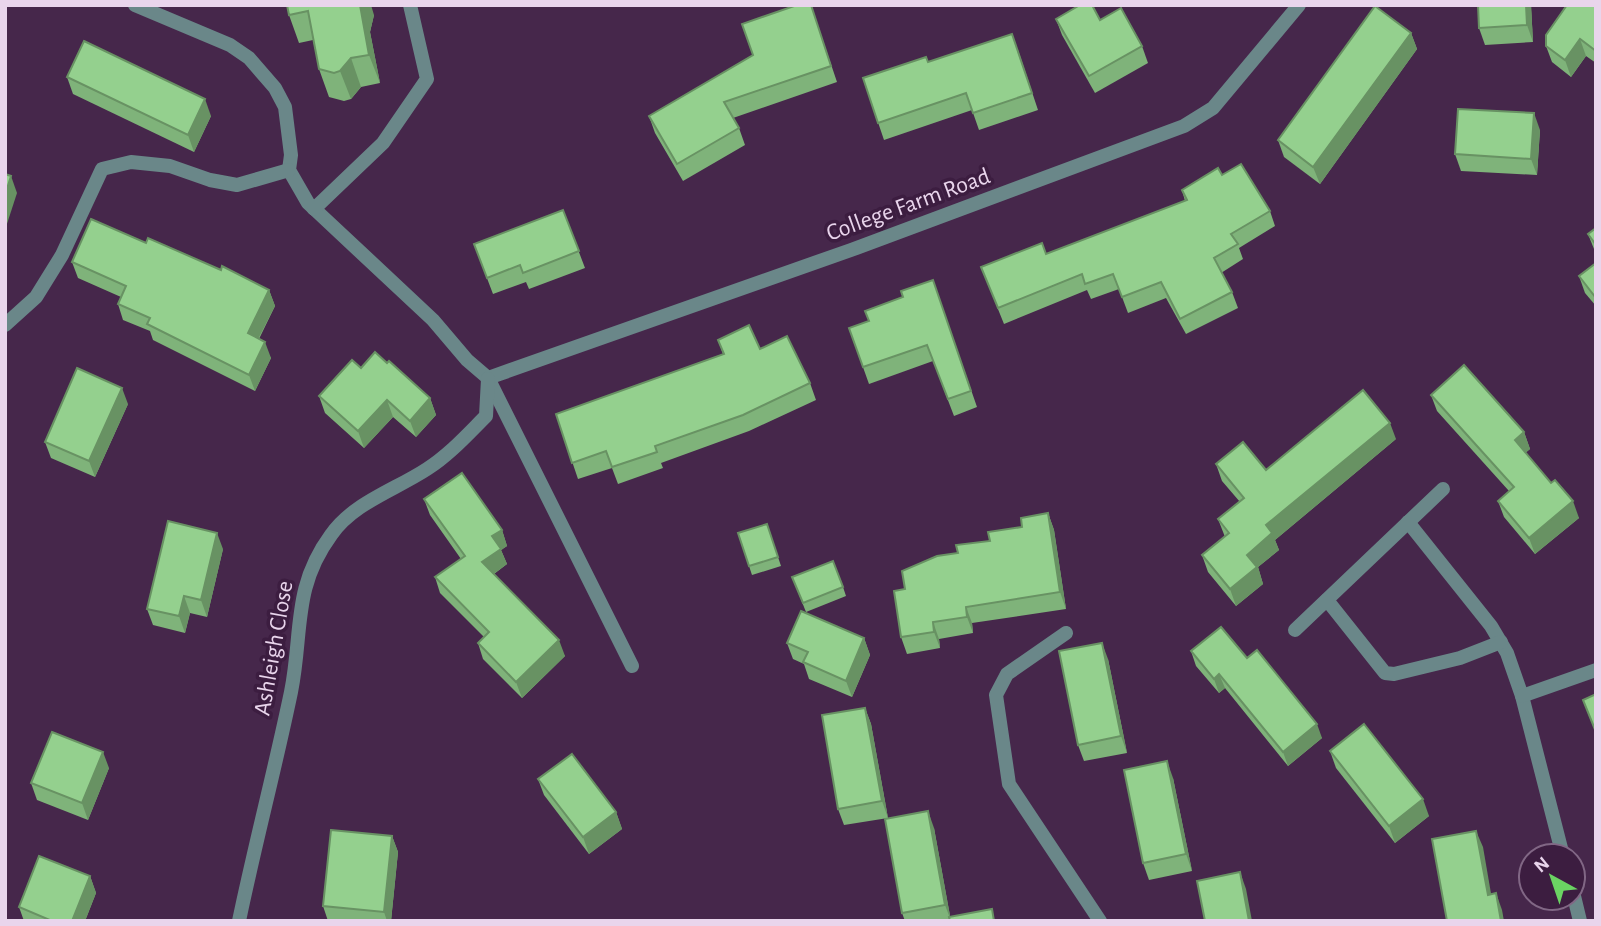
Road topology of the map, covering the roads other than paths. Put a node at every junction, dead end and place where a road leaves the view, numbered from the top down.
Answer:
1 (135, 5) edge
2 (410, 5) edge
3 (1300, 5) edge
4 (289, 170) junction
5 (314, 209) junction
6 (5, 325) edge
7 (488, 378) junction
8 (1443, 489) dead end
9 (1408, 522) junction
10 (1327, 600) junction
11 (1295, 630) dead end
12 (1066, 633) dead end
13 (1501, 642) junction
14 (632, 666) dead end
15 (1596, 670) edge
16 (1522, 696) junction
17 (1559, 842) edge
18 (239, 921) edge
19 (1100, 921) edge

1 - 4 street
2 - 5 street
3 - 7 street, College Farm Road
4 - 5 street
4 - 6 street
5 - 7 street
7 - 14 street
7 - 18 street, Ashleigh Close
8 - 9 street
9 - 10 street
9 - 13 street
10 - 11 street
10 - 13 street
12 - 19 street
13 - 16 street
15 - 16 street
16 - 17 street

